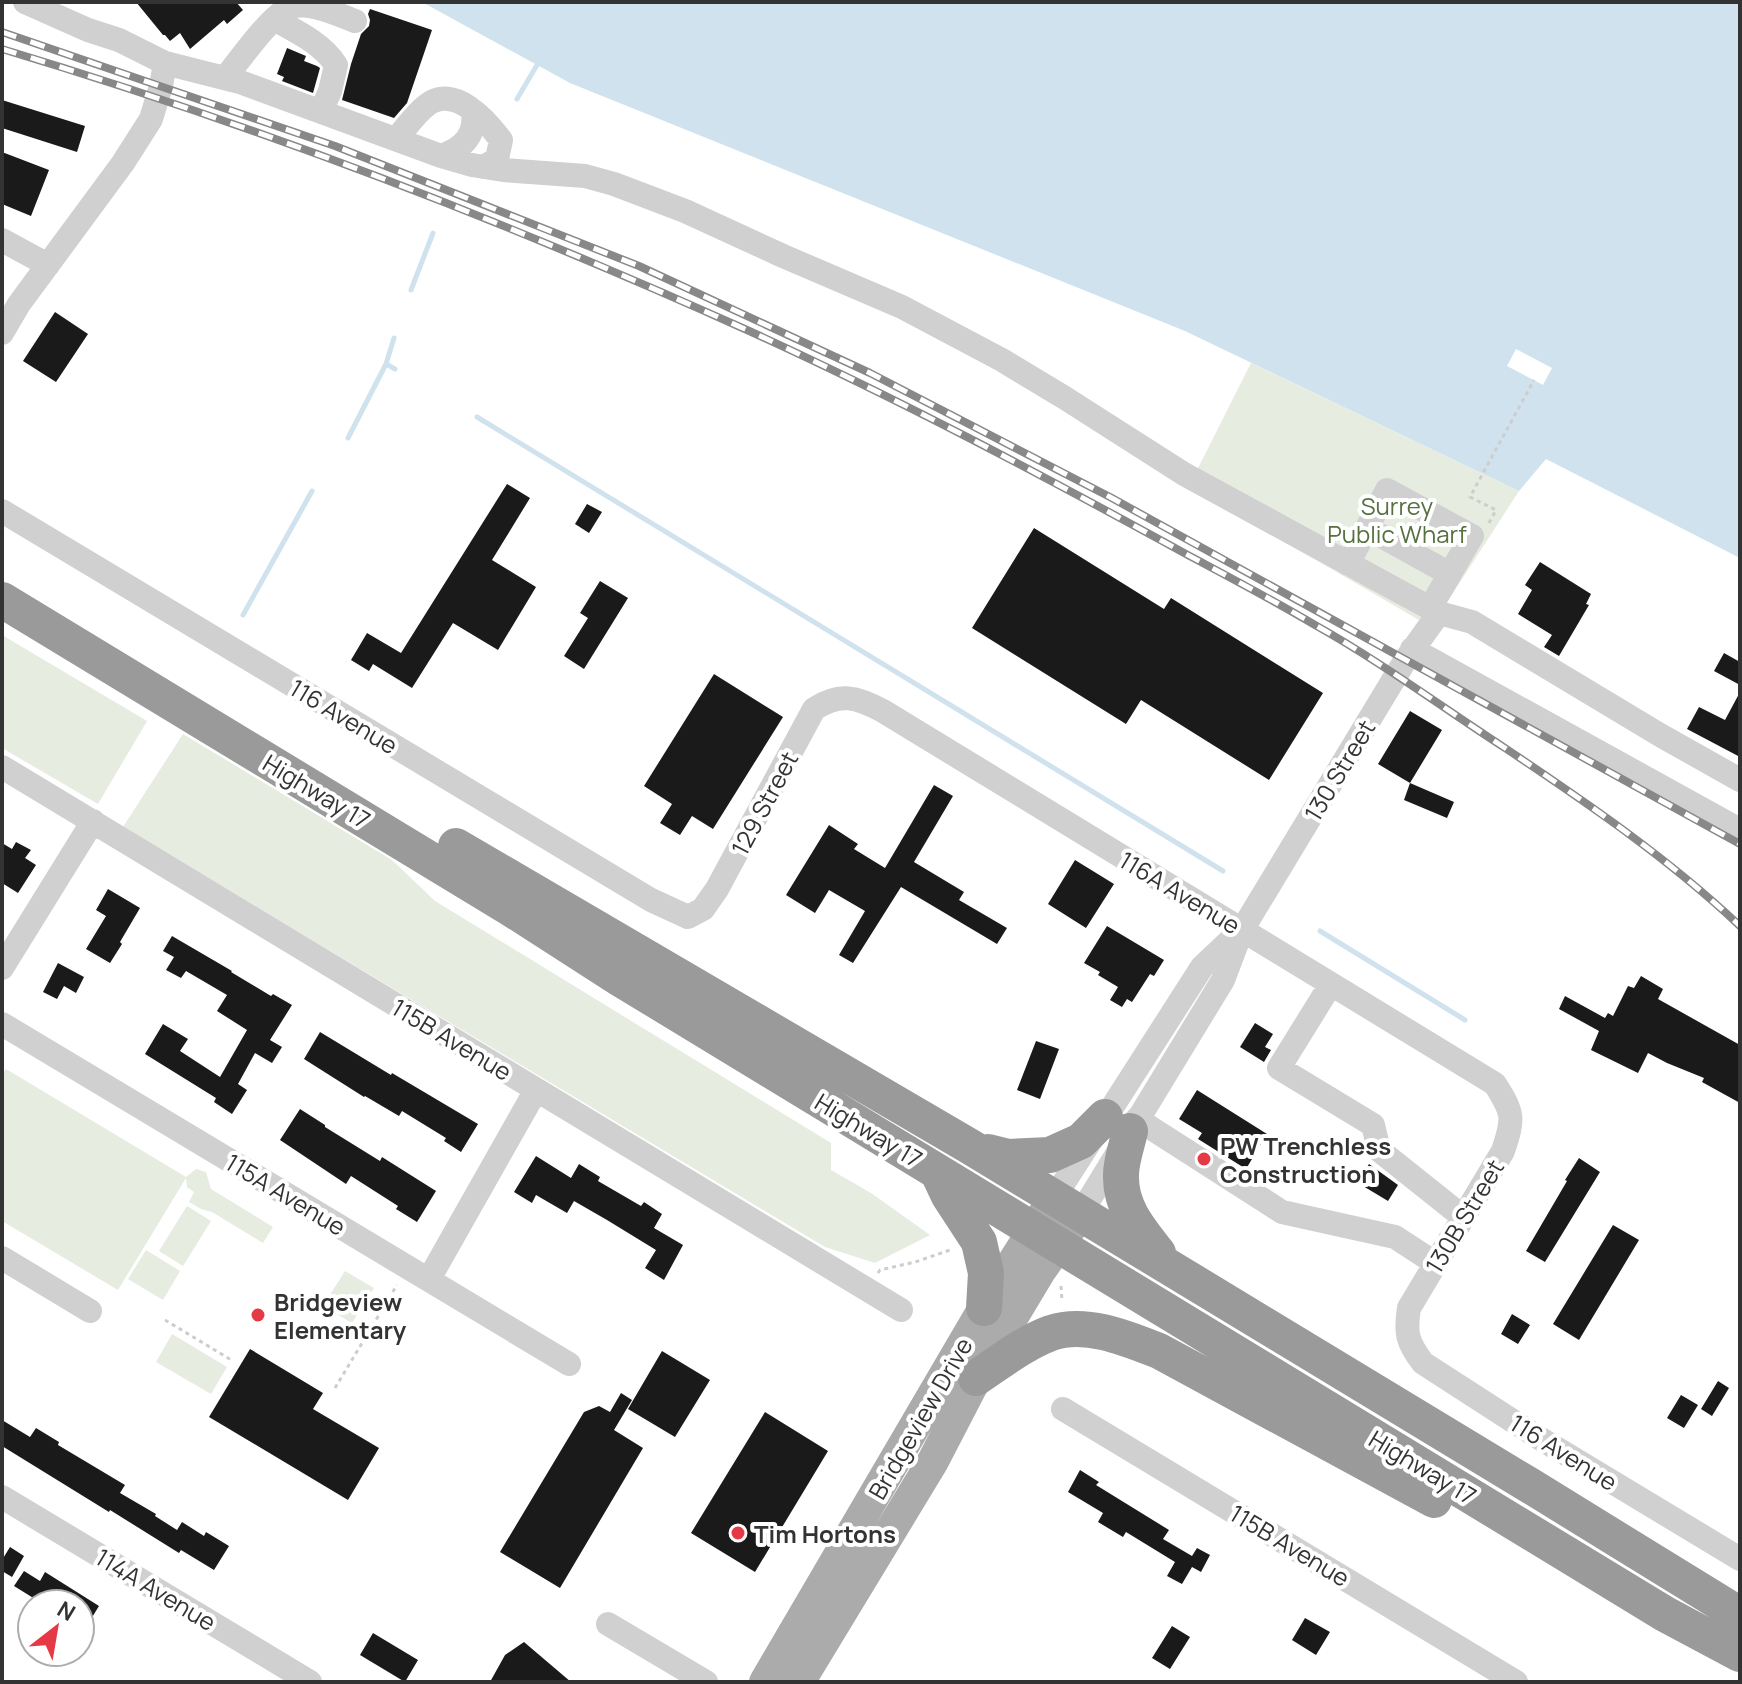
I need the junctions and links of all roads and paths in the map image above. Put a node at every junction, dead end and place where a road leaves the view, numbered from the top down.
1 (25, 2) edge
2 (274, 19) junction
3 (355, 21) dead end
4 (165, 63) junction
5 (225, 78) junction
6 (473, 111) junction
7 (321, 112) junction
8 (396, 139) junction
9 (441, 156) junction
10 (484, 167) junction
11 (2, 240) edge
12 (48, 265) junction
13 (2, 333) edge
14 (1534, 380) dead end
15 (1470, 497) dead end
16 (2, 511) edge
17 (1367, 528) junction
18 (1348, 564) junction
19 (1450, 574) junction
20 (2, 575) edge
21 (2, 600) edge
22 (1435, 611) junction
23 (1412, 649) junction
24 (843, 697) joint
25 (2, 767) edge
26 (1740, 780) edge
27 (93, 821) junction
28 (1740, 830) edge
29 (688, 917) joint
30 (1242, 930) junction
31 (2, 968) edge
32 (619, 978) junction
33 (1331, 984) junction
34 (2, 1024) edge
35 (536, 1090) junction
36 (1507, 1103) joint
37 (1124, 1123) junction
38 (969, 1146) junction
39 (937, 1172) junction
40 (1463, 1217) junction
41 (1055, 1228) junction
42 (953, 1249) dead end
43 (2, 1258) edge
44 (1435, 1263) junction
45 (1169, 1267) junction
46 (402, 1276) dead end
47 (429, 1279) junction
48 (867, 1290) junction
49 (1062, 1303) dead end
50 (984, 1308) junction
51 (901, 1310) dead end
52 (90, 1311) dead end
53 (165, 1320) dead end
54 (1406, 1328) joint
55 (233, 1361) dead end
56 (569, 1364) dead end
57 (976, 1378) junction
58 (335, 1388) dead end
59 (1063, 1409) dead end
60 (2, 1497) edge
61 (1740, 1559) edge
62 (1665, 1614) junction
63 (1740, 1615) edge
64 (608, 1624) dead end
65 (1740, 1654) edge
66 (310, 1682) edge
67 (706, 1682) edge
68 (765, 1682) edge
69 (799, 1682) edge
70 (1516, 1682) edge

1 - 4 street
2 - 3 street
2 - 5 street
2 - 7 street
4 - 5 street
4 - 12 street
5 - 7 street
6 - 8 street
6 - 9 street
6 - 10 street
7 - 8 street
8 - 9 street
9 - 10 street
10 - 18 street
11 - 12 street
12 - 13 street
14 - 15 path
16 - 29 street, 116 Avenue
17 - 18 street
17 - 19 street
17 - 19 street, 130 Street
18 - 22 street
19 - 22 street, 130 Street
20 - 38 highway, Highway 17
21 - 32 highway, Highway 17
22 - 23 street, 130 Street
22 - 26 street
23 - 28 street
23 - 30 street, 130 Street
24 - 29 street, 129 Street
24 - 30 street, 116A Avenue
25 - 27 street, 115B Avenue
27 - 31 street
27 - 35 street, 115B Avenue
30 - 33 street, 116A Avenue
30 - 37 street, 130 Street
32 - 39 highway, Highway 17
32 - 41 highway
33 - 36 street, 116A Avenue
33 - 40 street
34 - 47 street, 115A Avenue
35 - 47 street
35 - 48 street, 115B Avenue
36 - 40 street, 130B Street
37 - 38 highway
37 - 41 street, 130 Street
37 - 44 street
37 - 45 highway
38 - 41 highway, Highway 17
39 - 41 highway, Highway 17
39 - 50 highway
40 - 44 street, 130B Street
41 - 45 highway, Highway 17
41 - 49 path
41 - 50 main road, Bridgeview Drive
41 - 57 main road, Bridgeview Drive
41 - 62 highway, Highway 17
42 - 48 path
43 - 52 street
44 - 54 street, 130B Street
45 - 63 highway, Highway 17
46 - 58 path
47 - 56 street, 115A Avenue
48 - 51 street, 115B Avenue
50 - 68 main road, Bridgeview Drive
53 - 55 path
54 - 61 street, 116 Avenue
57 - 62 highway
57 - 69 main road, Bridgeview Drive
59 - 70 street, 115B Avenue
60 - 66 street, 114A Avenue
62 - 65 highway, Highway 17
64 - 67 street

